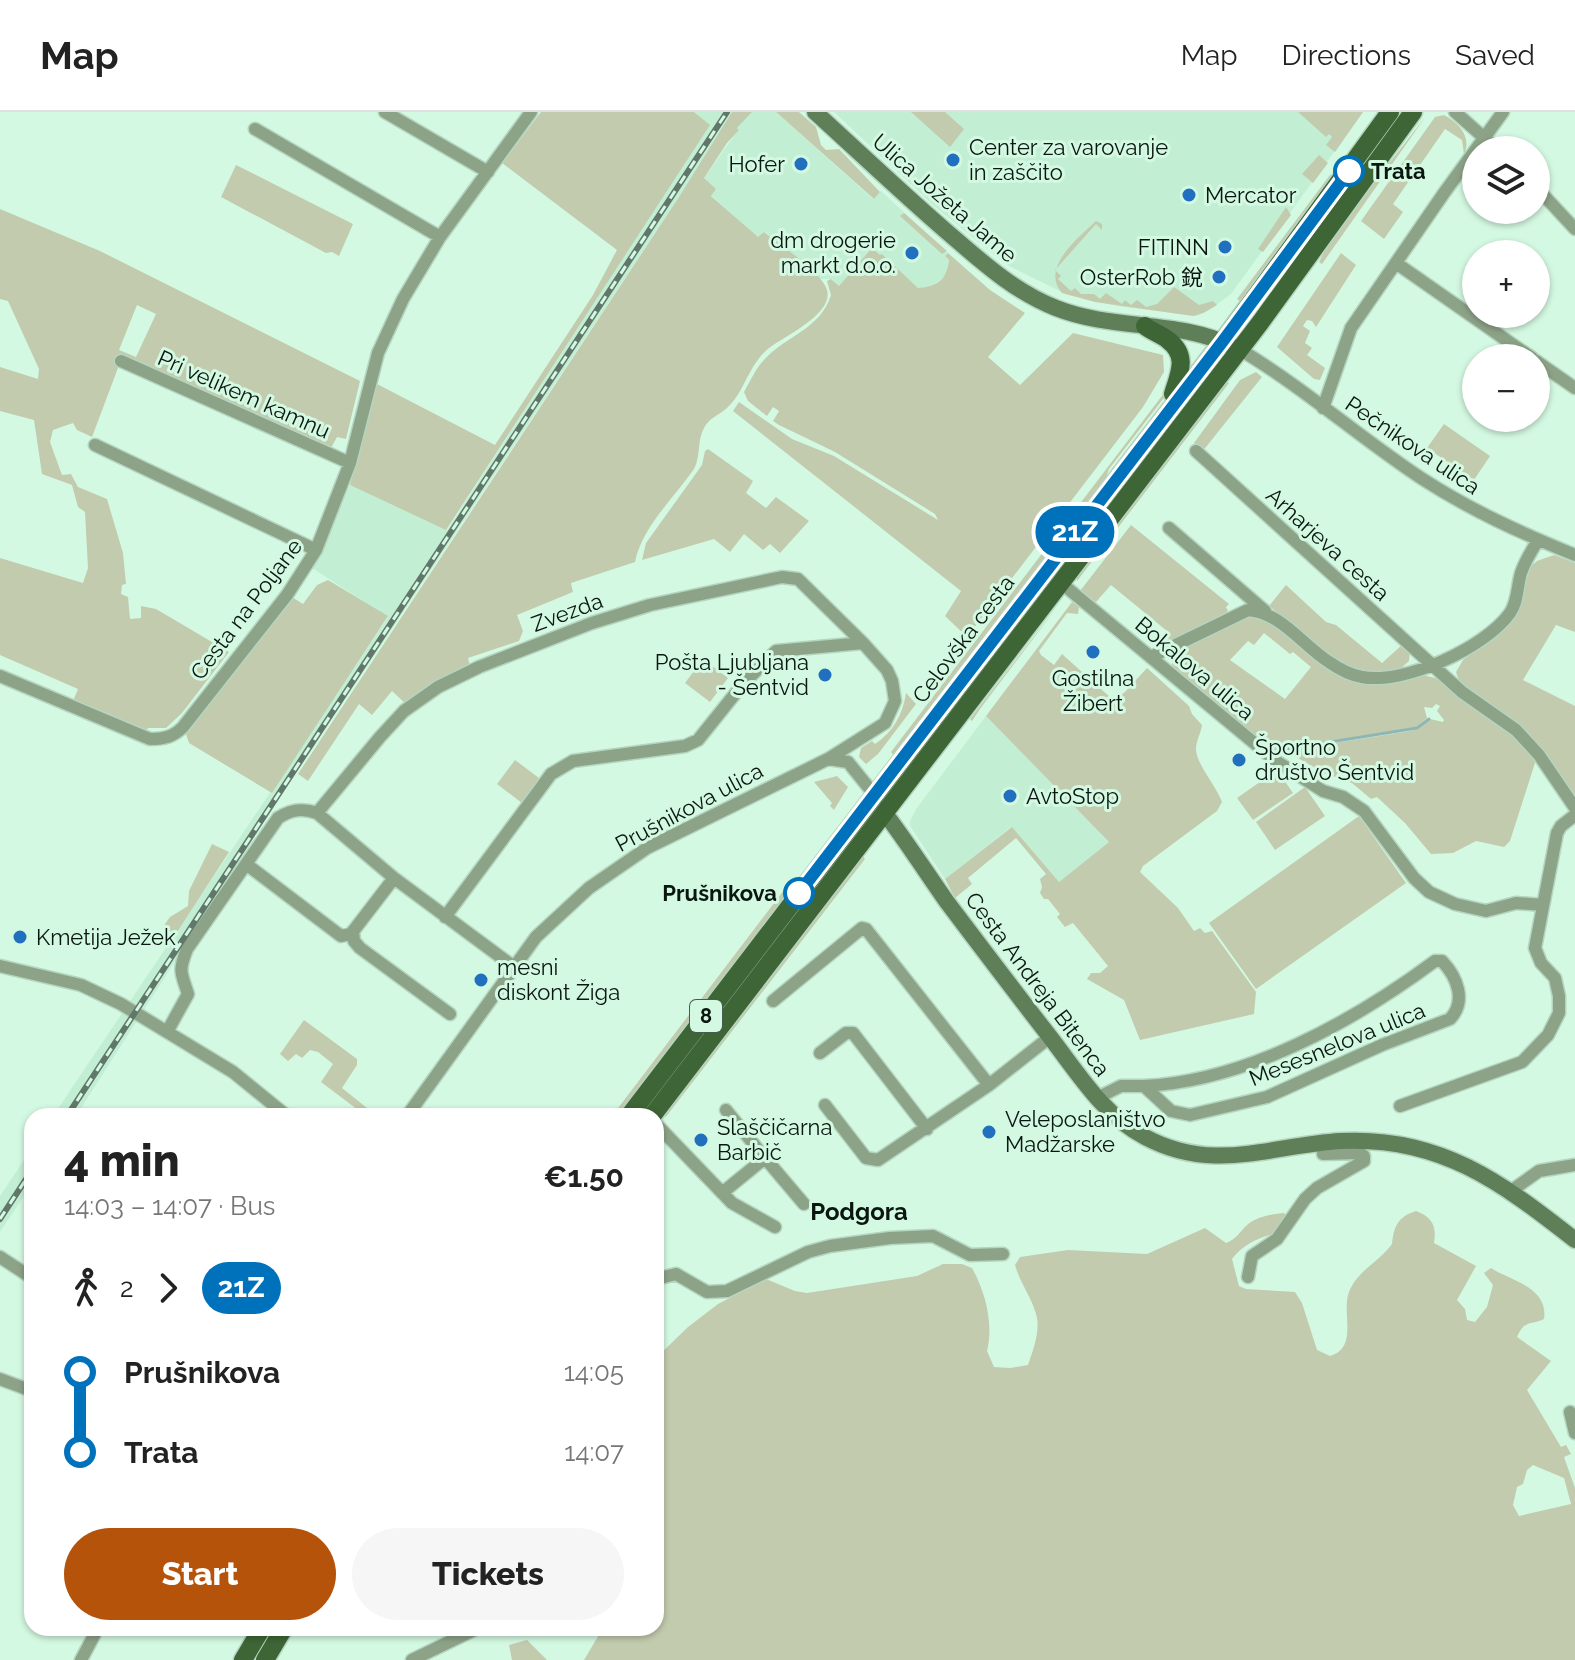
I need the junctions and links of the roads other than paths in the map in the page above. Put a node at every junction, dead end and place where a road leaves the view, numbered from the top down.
1 (385, 112) edge
2 (531, 112) edge
3 (815, 112) edge
4 (1390, 112) edge
5 (1413, 112) edge
6 (1455, 112) edge
7 (1503, 112) edge
8 (255, 129) dead end
9 (1482, 136) edge
10 (1485, 136) edge
11 (1462, 169) edge
12 (488, 172) junction
13 (1550, 202) edge
14 (1575, 229) edge
15 (440, 237) junction
16 (1396, 263) junction
17 (1145, 326) junction
18 (1512, 344) edge
19 (1231, 345) junction
20 (121, 361) dead end
21 (1550, 370) edge
22 (1575, 388) edge
23 (1323, 408) junction
24 (1167, 412) junction
25 (95, 445) dead end
26 (1196, 451) dead end
27 (350, 463) junction
28 (1169, 528) dead end
29 (1538, 540) junction
30 (316, 550) junction
31 (1575, 555) edge
32 (1060, 582) junction
33 (1265, 611) junction
34 (863, 643) junction
35 (1151, 657) junction
36 (1434, 666) junction
37 (0, 676) edge
38 (828, 759) junction
39 (875, 793) junction
40 (1575, 808) edge
41 (884, 812) junction
42 (317, 813) junction
43 (1575, 815) edge
44 (246, 864) junction
45 (394, 878) junction
46 (1543, 905) junction
47 (445, 917) junction
48 (353, 931) junction
49 (0, 966) edge
50 (514, 967) junction
51 (773, 1001) dead end
52 (450, 1014) dead end
53 (167, 1032) junction
54 (1050, 1037) junction
55 (820, 1053) dead end
56 (989, 1085) junction
57 (1144, 1086) junction
58 (1097, 1098) junction
59 (825, 1105) dead end
60 (1400, 1106) dead end
61 (277, 1108) edge
62 (413, 1108) edge
63 (635, 1108) edge
64 (658, 1108) edge
65 (726, 1110) dead end
66 (927, 1129) junction
67 (664, 1132) edge
68 (1325, 1142) junction
69 (765, 1158) junction
70 (1575, 1165) edge
71 (1511, 1191) junction
72 (722, 1193) junction
73 (804, 1204) dead end
74 (775, 1227) dead end
75 (1575, 1240) edge
76 (1003, 1254) dead end
77 (0, 1257) edge
78 (24, 1273) edge
79 (664, 1276) edge
80 (1248, 1277) dead end
81 (0, 1379) edge
82 (24, 1388) edge
83 (1570, 1412) dead end
84 (1575, 1433) edge
85 (94, 1636) edge
86 (257, 1636) edge
87 (279, 1636) edge
88 (462, 1636) edge
89 (81, 1660) edge
90 (243, 1660) edge
91 (265, 1660) edge
92 (412, 1660) edge

1 - 12 street
2 - 12 street, Cesta na Poljane
3 - 17 street, Ulica Jožeta Jame
4 - 19 main road, Celovška cesta / 8
5 - 19 main road, Celovška cesta
6 - 9 street
7 - 10 street
8 - 15 street
11 - 16 street
12 - 15 street, Cesta na Poljane
13 - 14 street
15 - 27 street, Cesta na Poljane
16 - 18 street
16 - 23 street
17 - 19 street, Ulica Jožeta Jame
17 - 24 main road
19 - 23 street, Pečnikova ulica
19 - 24 main road, Celovška cesta / 8
19 - 32 main road, Celovška cesta / 8
20 - 27 street, Pri velikem kamnu
21 - 22 street
23 - 29 street, Pečnikova ulica
24 - 39 main road, Celovška cesta / 8
25 - 30 street
26 - 36 street, Arharjeva cesta
27 - 30 street, Cesta na Poljane
28 - 33 street
29 - 31 street, Pečnikova ulica
29 - 36 street
30 - 37 street, Cesta na Poljane
32 - 35 street, Bokalova ulica
32 - 41 main road, Celovška cesta / 8
33 - 35 street
33 - 36 street
34 - 38 street, Zvezda
34 - 42 street, Zvezda
34 - 47 street
35 - 46 street, Bokalova ulica
36 - 40 street, Arharjeva cesta
38 - 39 street
38 - 50 street, Prušnikova ulica
39 - 41 street
39 - 63 main road, Celovška cesta / 8
41 - 54 street, Cesta Andreja Bitenca
41 - 64 main road, Celovška cesta / 8
42 - 44 street
42 - 45 street
43 - 46 street
44 - 48 street
44 - 53 street
45 - 47 street
45 - 48 street
46 - 60 street
47 - 50 street
48 - 52 street
49 - 53 street
50 - 62 street, Prušnikova ulica
51 - 56 street
53 - 61 street
54 - 56 street
54 - 58 street, Cesta Andreja Bitenca
55 - 66 street
56 - 66 street
57 - 57 street, Mesesnelova ulica
57 - 58 street, Mesesnelova ulica
58 - 68 street, Cesta Andreja Bitenca
59 - 66 street
65 - 69 street
67 - 72 street
68 - 71 street, Cesta Andreja Bitenca
68 - 80 street
69 - 72 street
69 - 73 street
70 - 71 street
71 - 75 street, Cesta Andreja Bitenca
72 - 74 street
76 - 79 street
77 - 78 street
81 - 82 street
83 - 84 street
85 - 89 street
86 - 90 main road
87 - 91 main road
88 - 92 street

